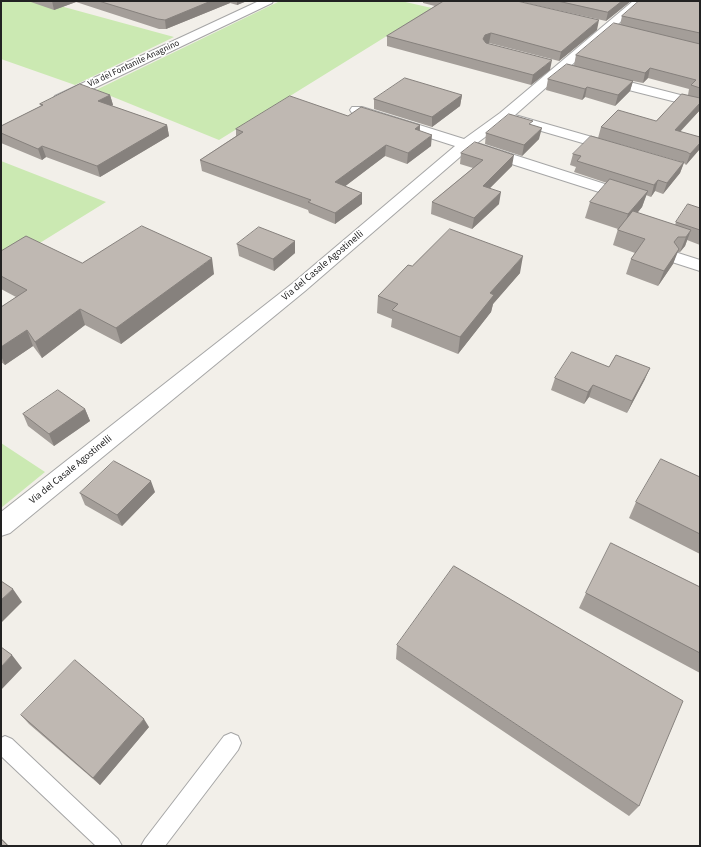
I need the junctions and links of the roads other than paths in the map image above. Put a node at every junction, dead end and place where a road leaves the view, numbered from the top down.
1 (268, 1) edge
2 (639, 1) edge
3 (592, 76) edge
4 (52, 103) edge
5 (700, 104) edge
6 (357, 110) edge
7 (505, 116) junction
8 (465, 145) junction
9 (625, 151) edge
10 (644, 201) edge
11 (678, 258) edge
12 (700, 266) edge
13 (1, 526) edge
14 (231, 743) dead end
15 (5, 746) dead end
16 (111, 846) edge
17 (152, 846) edge

1 - 4 street, Via del Fontanile Anagnino
2 - 7 street, Via del Casale Agostinelli
3 - 5 street
6 - 8 street
7 - 8 street, Via del Casale Agostinelli
7 - 9 street
8 - 10 street
8 - 13 street, Via del Casale Agostinelli
11 - 12 street
14 - 17 lane
15 - 16 lane

